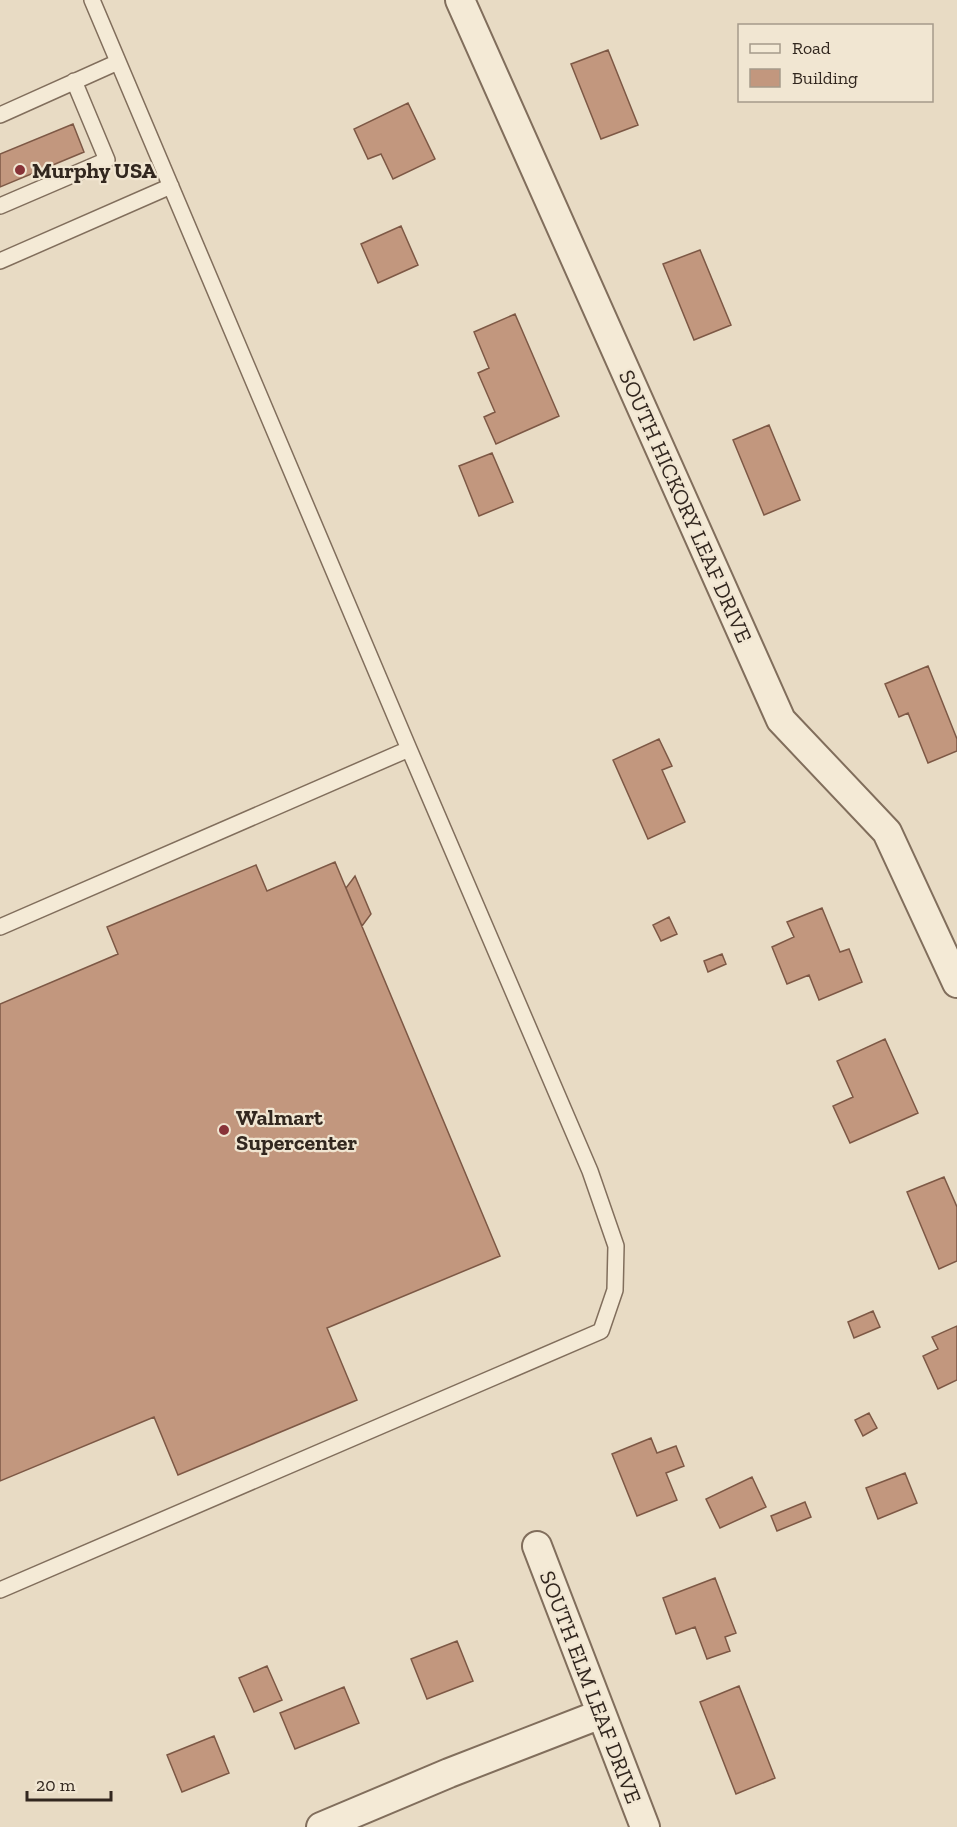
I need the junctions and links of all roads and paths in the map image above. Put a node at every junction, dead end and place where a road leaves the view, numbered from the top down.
1 (92, 0) edge
2 (460, 0) edge
3 (118, 62) junction
4 (74, 81) junction
5 (0, 114) edge
6 (171, 186) junction
7 (0, 206) edge
8 (0, 261) edge
9 (409, 749) junction
10 (0, 927) edge
11 (957, 983) edge
12 (537, 1546) dead end
13 (0, 1590) edge
14 (601, 1714) junction
15 (321, 1827) edge
16 (645, 1827) edge

1 - 3 lane
2 - 11 street, SOUTH HICKORY LEAF DRIVE
3 - 4 lane
3 - 6 lane
4 - 5 lane
4 - 7 lane
6 - 8 lane
6 - 9 lane
9 - 10 lane
9 - 13 lane
12 - 14 street, SOUTH ELM LEAF DRIVE
14 - 15 street
14 - 16 street, SOUTH ELM LEAF DRIVE

